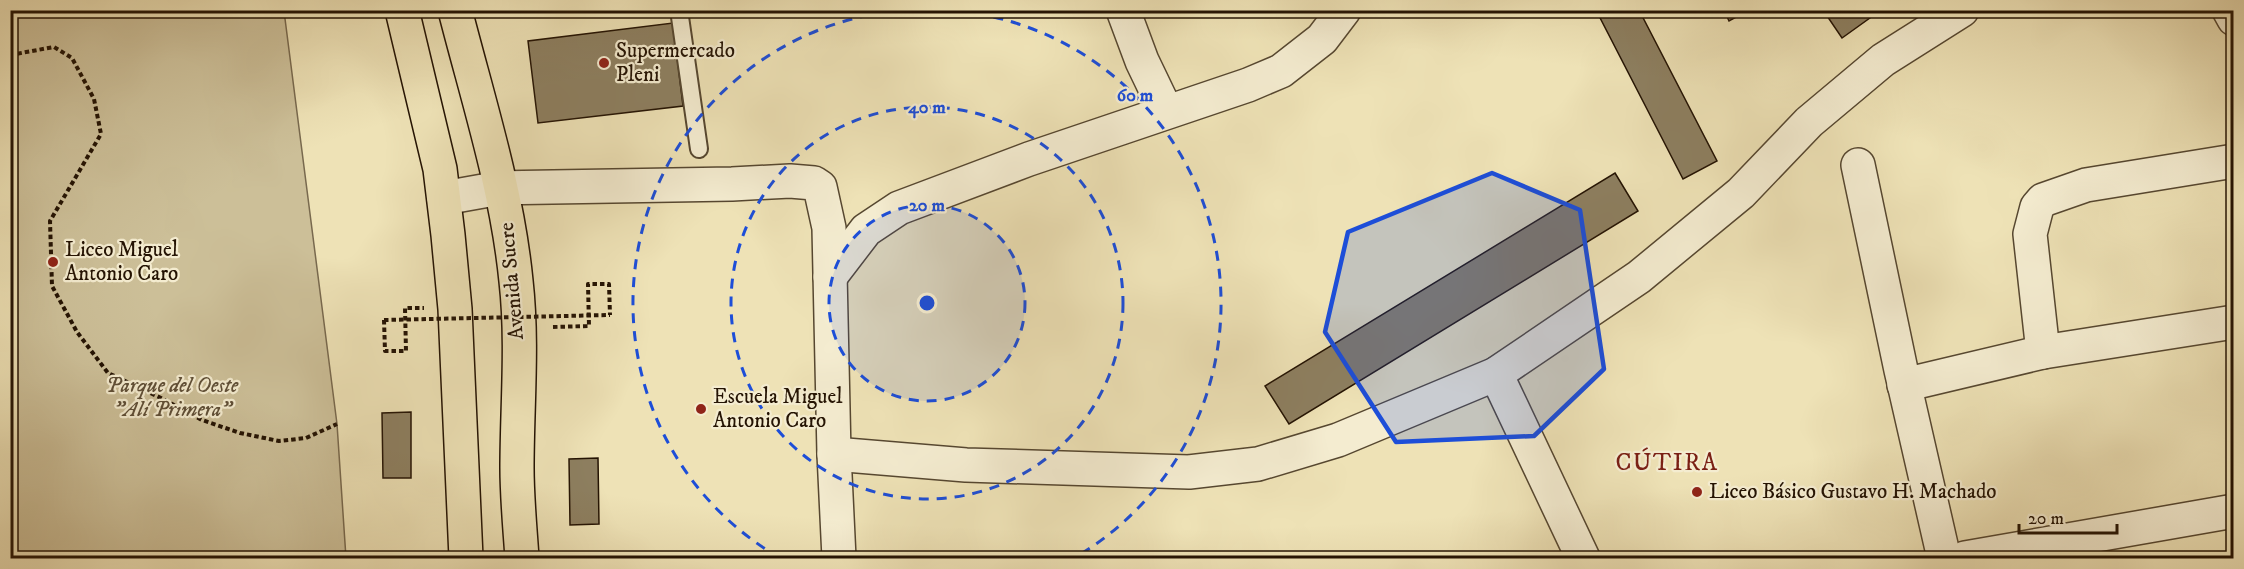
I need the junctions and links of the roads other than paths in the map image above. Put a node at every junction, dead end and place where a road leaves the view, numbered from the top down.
1 (402, 10) edge
2 (455, 10) edge
3 (679, 10) edge
4 (1123, 10) edge
5 (1344, 10) edge
6 (1962, 10) edge
7 (2229, 10) edge
8 (2234, 19) edge
9 (1166, 111) junction
10 (699, 150) dead end
11 (2234, 161) edge
12 (1858, 165) dead end
13 (500, 188) junction
14 (444, 198) junction
15 (830, 277) junction
16 (2234, 321) edge
17 (2043, 352) junction
18 (1496, 374) junction
19 (1904, 385) junction
20 (834, 454) junction
21 (2234, 510) edge
22 (466, 558) edge
23 (522, 558) edge
24 (838, 558) edge
25 (1583, 558) edge
26 (1944, 558) edge
27 (1965, 558) edge

1 - 14 main road
2 - 13 main road, Avenida Sucre
3 - 10 lane
4 - 9 street
5 - 9 street
6 - 18 street
7 - 8 street
9 - 15 street
11 - 17 street
12 - 19 street
13 - 14 street
13 - 15 street
13 - 23 main road, Avenida Sucre
14 - 22 main road
15 - 20 street
16 - 17 street
17 - 19 street
18 - 20 street
18 - 25 street
19 - 26 street
20 - 24 street
21 - 27 street

